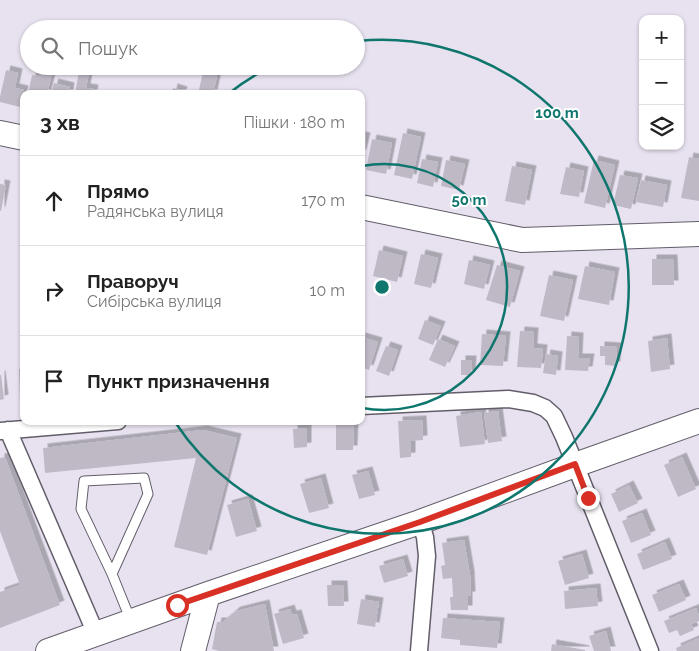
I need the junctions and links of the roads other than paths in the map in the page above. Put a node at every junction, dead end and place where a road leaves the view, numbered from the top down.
1 (0, 133) edge
2 (20, 137) edge
3 (365, 208) edge
4 (699, 234) edge
5 (365, 406) edge
6 (699, 420) edge
7 (72, 425) edge
8 (4, 431) edge
9 (575, 464) junction
10 (420, 522) junction
11 (112, 574) junction
12 (208, 594) junction
13 (131, 622) junction
14 (96, 634) junction
15 (48, 651) edge
16 (193, 651) edge
17 (418, 651) edge
18 (650, 651) edge

1 - 2 street
3 - 4 street
5 - 9 street
6 - 9 street
7 - 8 street
8 - 14 street
9 - 10 street
9 - 18 street
10 - 12 street
10 - 17 street
11 - 11 lane
11 - 13 lane
12 - 13 street
12 - 16 street
13 - 14 street
14 - 15 street

